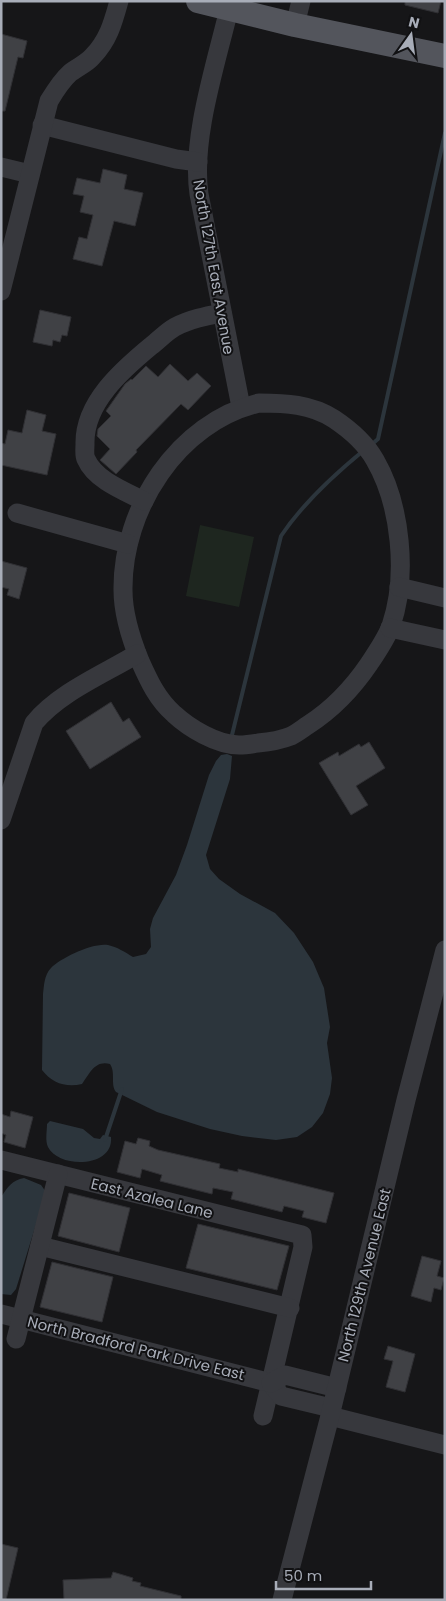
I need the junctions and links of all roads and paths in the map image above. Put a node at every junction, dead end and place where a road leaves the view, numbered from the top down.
1 (119, 1) edge
2 (198, 1) edge
3 (301, 1) edge
4 (229, 9) junction
5 (295, 25) junction
6 (445, 56) edge
7 (42, 125) junction
8 (198, 162) junction
9 (1, 167) edge
10 (30, 174) junction
11 (1, 292) edge
12 (222, 312) junction
13 (241, 407) junction
14 (144, 501) junction
15 (17, 513) dead end
16 (128, 544) junction
17 (399, 587) junction
18 (445, 598) edge
19 (390, 628) junction
20 (445, 640) edge
21 (137, 654) junction
22 (1, 820) edge
23 (445, 950) edge
24 (1, 1160) edge
25 (58, 1174) junction
26 (40, 1246) junction
27 (290, 1308) junction
28 (1, 1314) edge
29 (22, 1319) junction
30 (16, 1339) dead end
31 (271, 1383) junction
32 (337, 1388) junction
33 (330, 1412) junction
34 (263, 1416) dead end
35 (445, 1445) edge
36 (282, 1600) edge

1 - 7 street
2 - 4 main road
3 - 5 street
4 - 5 main road
4 - 8 street, North 127th East Avenue
5 - 6 main road
7 - 8 street
7 - 10 street
8 - 12 street, North 127th East Avenue
9 - 10 street
10 - 11 street
12 - 13 street, North 127th East Avenue
12 - 14 street
13 - 14 street
13 - 17 street
14 - 16 street
15 - 16 street
16 - 21 street
17 - 18 street
17 - 19 street
19 - 20 street
19 - 21 street
21 - 22 street
23 - 32 street, North 129th Avenue East
24 - 25 street, East Azalea Lane
25 - 26 street
25 - 27 street, East Azalea Lane
26 - 27 street
26 - 29 street
27 - 31 street
28 - 29 street, North Bradford Park Drive East
29 - 30 street
29 - 31 street, North Bradford Park Drive East
31 - 32 street, North Bradford Park Drive East
31 - 33 street, North Bradford Park Drive East
31 - 34 street
32 - 33 street, North 129th Avenue East
33 - 35 street, North Bradford Park Drive East
33 - 36 street, North 129th Avenue East

